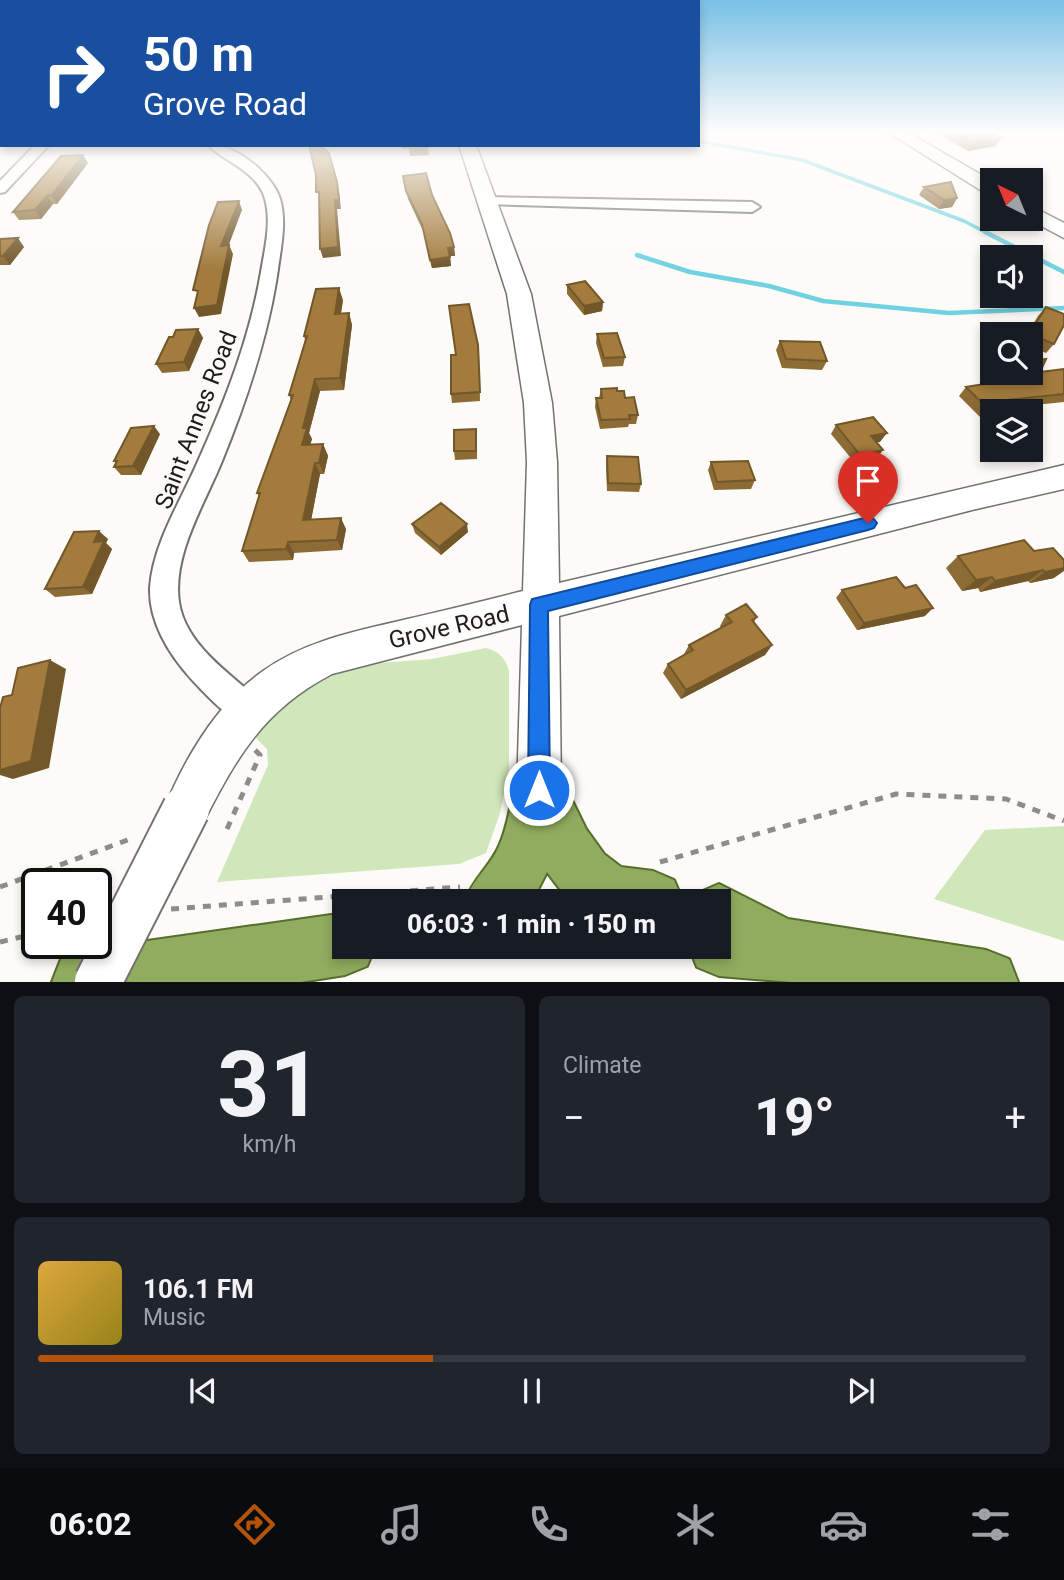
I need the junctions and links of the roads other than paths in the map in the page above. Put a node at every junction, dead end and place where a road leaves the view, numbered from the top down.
1 (258, 178) edge
2 (479, 178) edge
3 (487, 201) junction
4 (752, 207) dead end
5 (1043, 219) edge
6 (1064, 232) edge
7 (1064, 477) edge
8 (539, 605) junction
9 (247, 710) junction
10 (539, 790) junction
11 (655, 882) edge
12 (490, 889) edge
13 (731, 921) edge
14 (332, 946) edge
15 (731, 946) edge
16 (782, 949) junction
17 (83, 982) edge
18 (98, 982) edge
19 (986, 982) edge

1 - 9 street, Saint Annes Road
2 - 3 street
3 - 4 street
3 - 8 street
5 - 6 street
7 - 8 street, Grove Road
8 - 9 street, Grove Road
8 - 10 street
9 - 18 street, Grove Road, bridge
10 - 11 highway
10 - 12 highway
13 - 16 highway
14 - 17 highway
15 - 16 highway
16 - 19 highway

